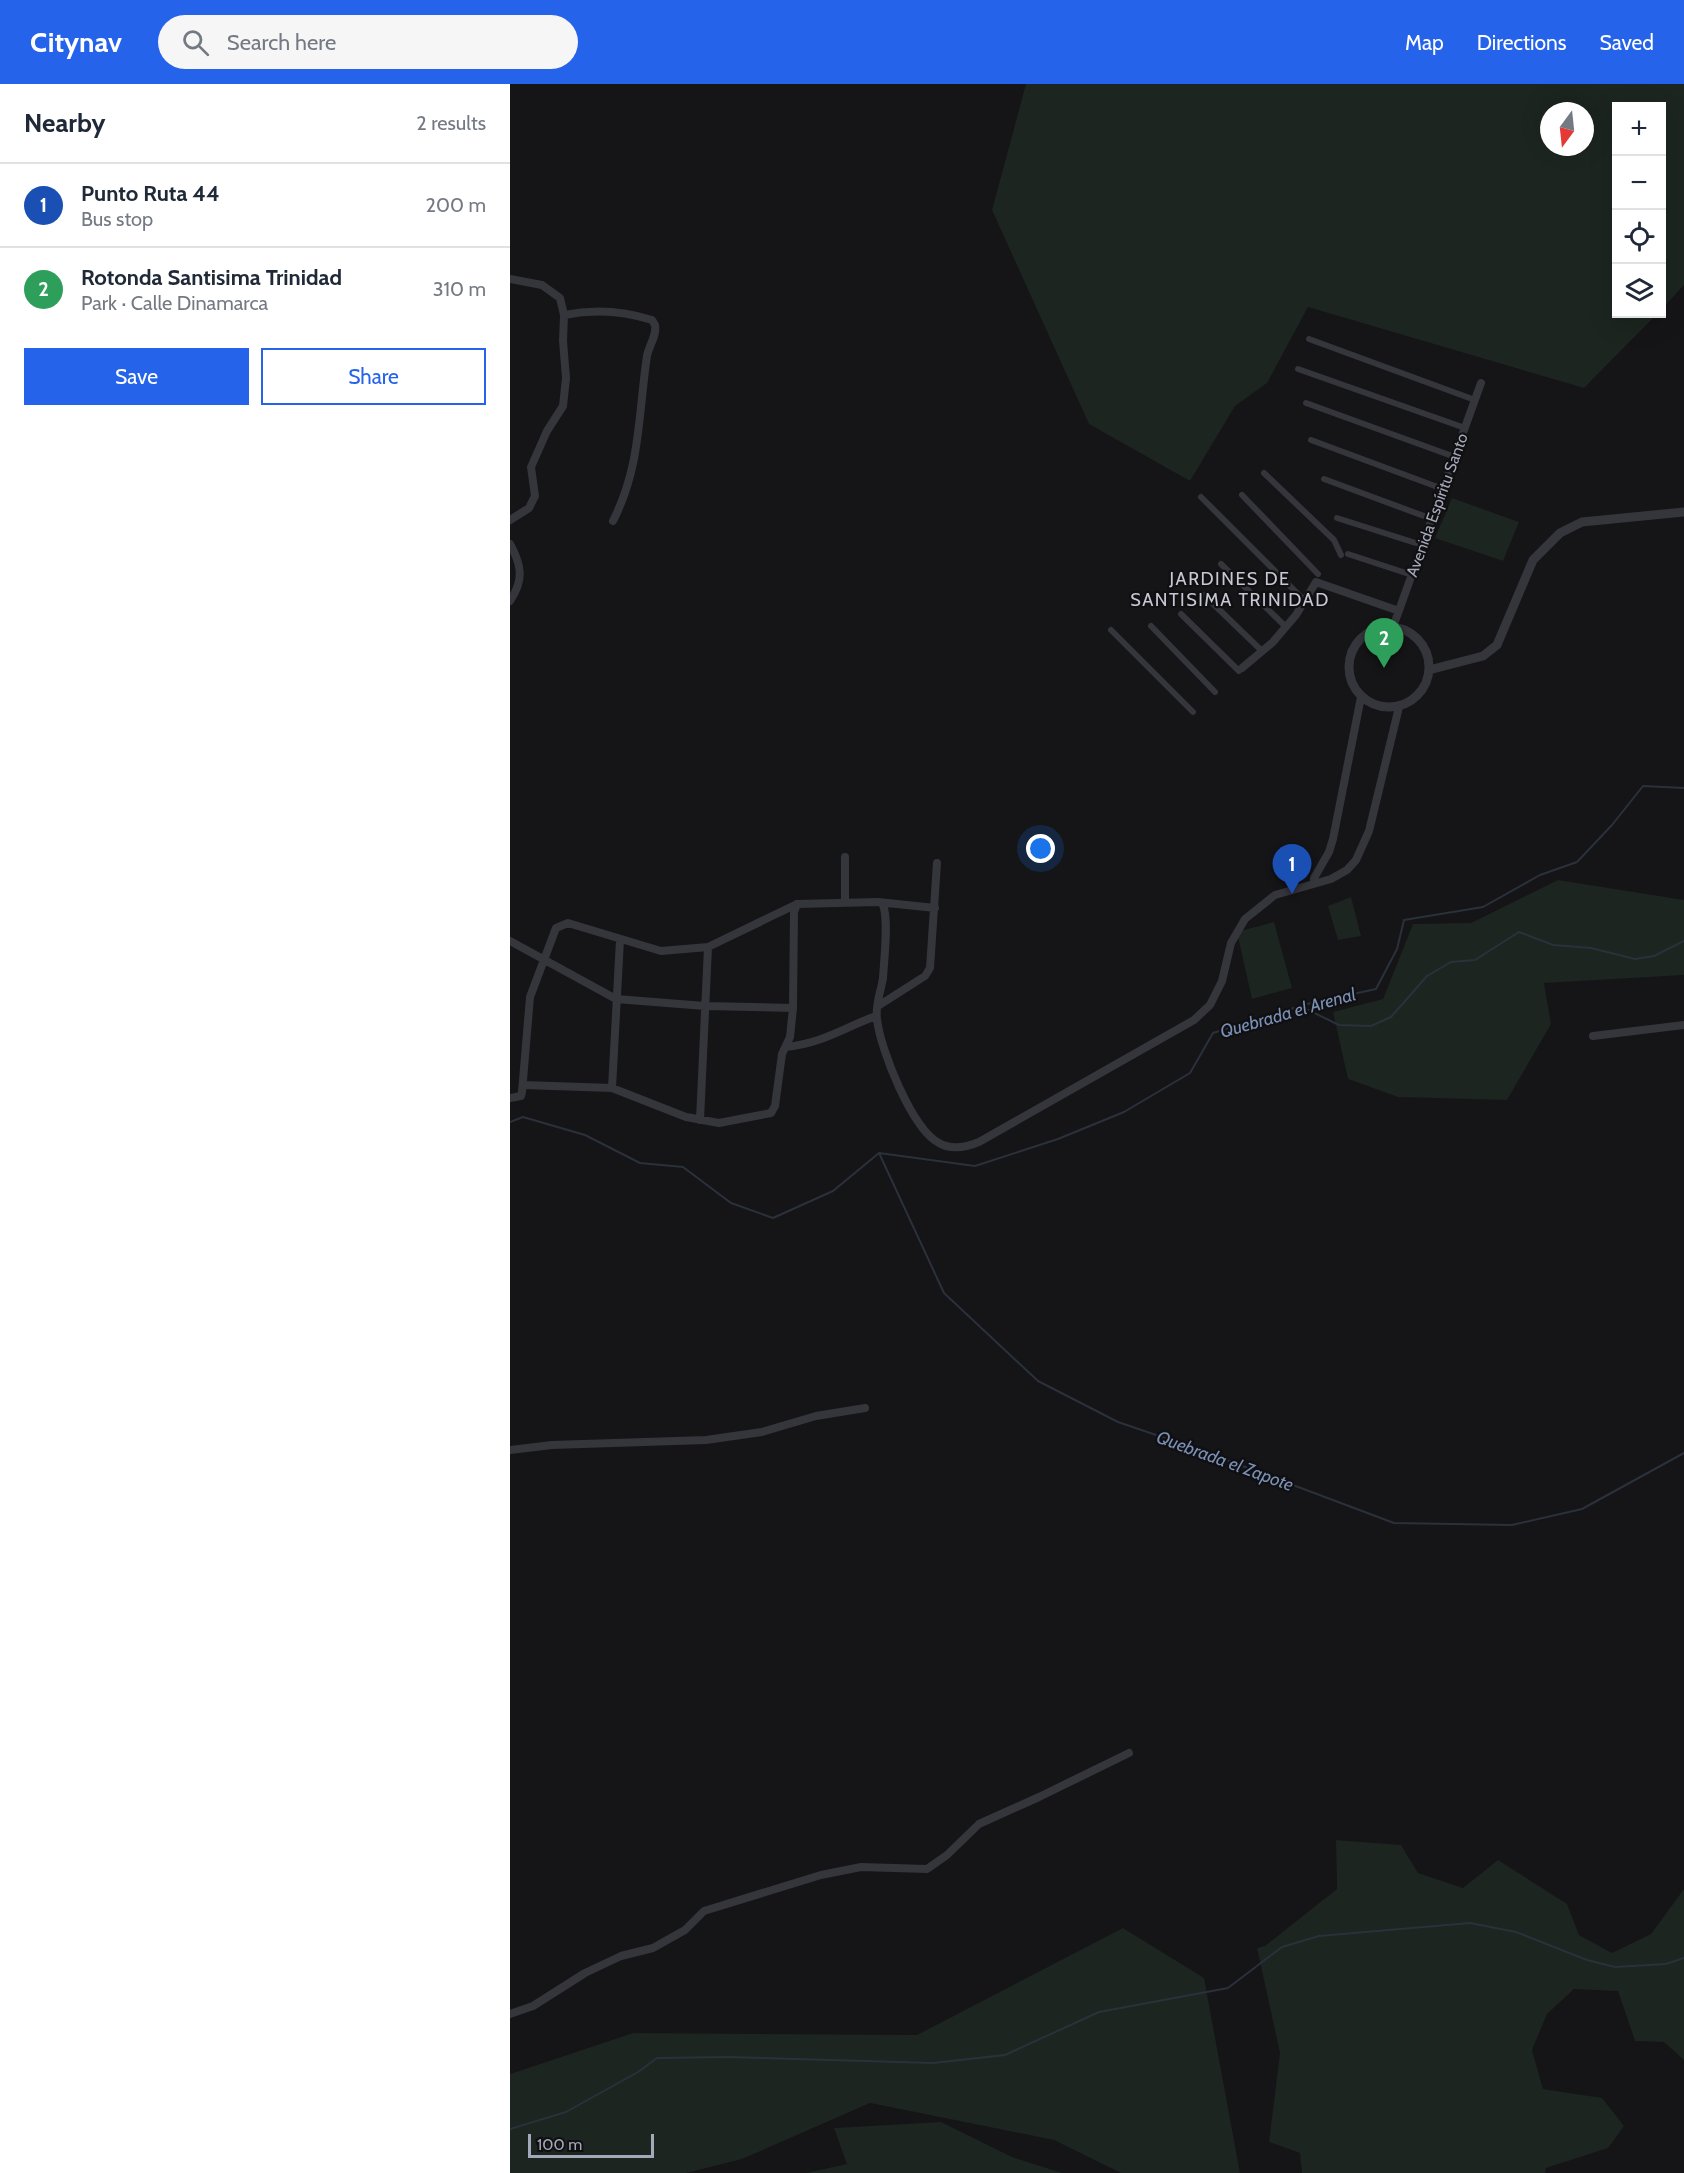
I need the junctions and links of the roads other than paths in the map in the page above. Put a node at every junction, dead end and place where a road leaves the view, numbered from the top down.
1 (510, 279) edge
2 (564, 315) junction
3 (1309, 339) dead end
4 (1298, 369) dead end
5 (1481, 383) dead end
6 (1475, 400) junction
7 (1306, 403) dead end
8 (1465, 428) junction
9 (1311, 440) dead end
10 (1455, 457) junction
11 (1264, 472) dead end
12 (1324, 479) dead end
13 (1443, 489) junction
14 (1242, 495) dead end
15 (1201, 497) dead end
16 (1684, 512) edge
17 (1337, 518) dead end
18 (1432, 519) junction
19 (510, 520) edge
20 (613, 521) dead end
21 (510, 544) edge
22 (1422, 545) junction
23 (1221, 564) dead end
24 (1318, 574) dead end
25 (1412, 575) junction
26 (1204, 595) dead end
27 (510, 601) edge
28 (1305, 601) junction
29 (1399, 611) junction
30 (1181, 615) dead end
31 (1151, 626) dead end
32 (1286, 627) junction
33 (1393, 627) junction
34 (1111, 630) dead end
35 (1262, 651) junction
36 (1241, 669) joint
37 (1430, 670) junction
38 (1215, 692) dead end
39 (1361, 697) junction
40 (1399, 707) junction
41 (1193, 712) dead end
42 (845, 856) dead end
43 (937, 863) dead end
44 (1314, 882) junction
45 (845, 903) junction
46 (883, 905) junction
47 (793, 908) junction
48 (935, 908) junction
49 (620, 940) junction
50 (510, 941) edge
51 (708, 946) junction
52 (545, 962) junction
53 (616, 999) junction
54 (705, 1006) junction
55 (878, 1006) junction
56 (777, 1007) junction
57 (793, 1008) junction
58 (876, 1017) junction
59 (792, 1022) junction
60 (1684, 1025) edge
61 (1593, 1036) dead end
62 (786, 1047) junction
63 (523, 1085) junction
64 (612, 1088) junction
65 (510, 1098) edge
66 (700, 1120) junction
67 (865, 1408) dead end
68 (510, 1450) edge
69 (1129, 1753) dead end
70 (510, 2014) edge

1 - 2 street
2 - 19 street
2 - 20 street
3 - 6 street
4 - 8 street
5 - 6 street, Avenida Espíritu Santo
6 - 8 street, Avenida Espíritu Santo
7 - 10 street
8 - 10 street, Avenida Espíritu Santo
9 - 13 street
10 - 13 street, Avenida Espíritu Santo
11 - 25 street
12 - 18 street
13 - 18 street, Avenida Espíritu Santo
14 - 24 street
15 - 28 street
16 - 37 street
17 - 22 street
18 - 22 street, Avenida Espíritu Santo
21 - 27 street
22 - 25 street, Avenida Espíritu Santo
23 - 32 street
25 - 29 street, Avenida Espíritu Santo
26 - 35 street
28 - 29 street
28 - 32 street
29 - 33 street, Avenida Espíritu Santo
30 - 36 street
31 - 38 street
32 - 35 street
33 - 37 street
33 - 39 street
34 - 41 street
35 - 36 street
37 - 40 street
39 - 40 street
39 - 44 street
40 - 44 street
42 - 45 street
43 - 48 street
44 - 58 street
45 - 46 street
45 - 47 street
46 - 48 street
46 - 55 street
47 - 51 street
47 - 57 street
48 - 55 street
49 - 51 street
49 - 52 street
49 - 53 street
50 - 52 street
51 - 54 street
52 - 53 street
52 - 63 street
53 - 54 street
53 - 64 street
54 - 56 street
54 - 66 street
55 - 58 street
56 - 57 street
56 - 59 street
57 - 59 street
58 - 62 street
59 - 62 street
60 - 61 street
62 - 66 street
63 - 64 street
63 - 65 street
64 - 66 street
67 - 68 street
69 - 70 street

